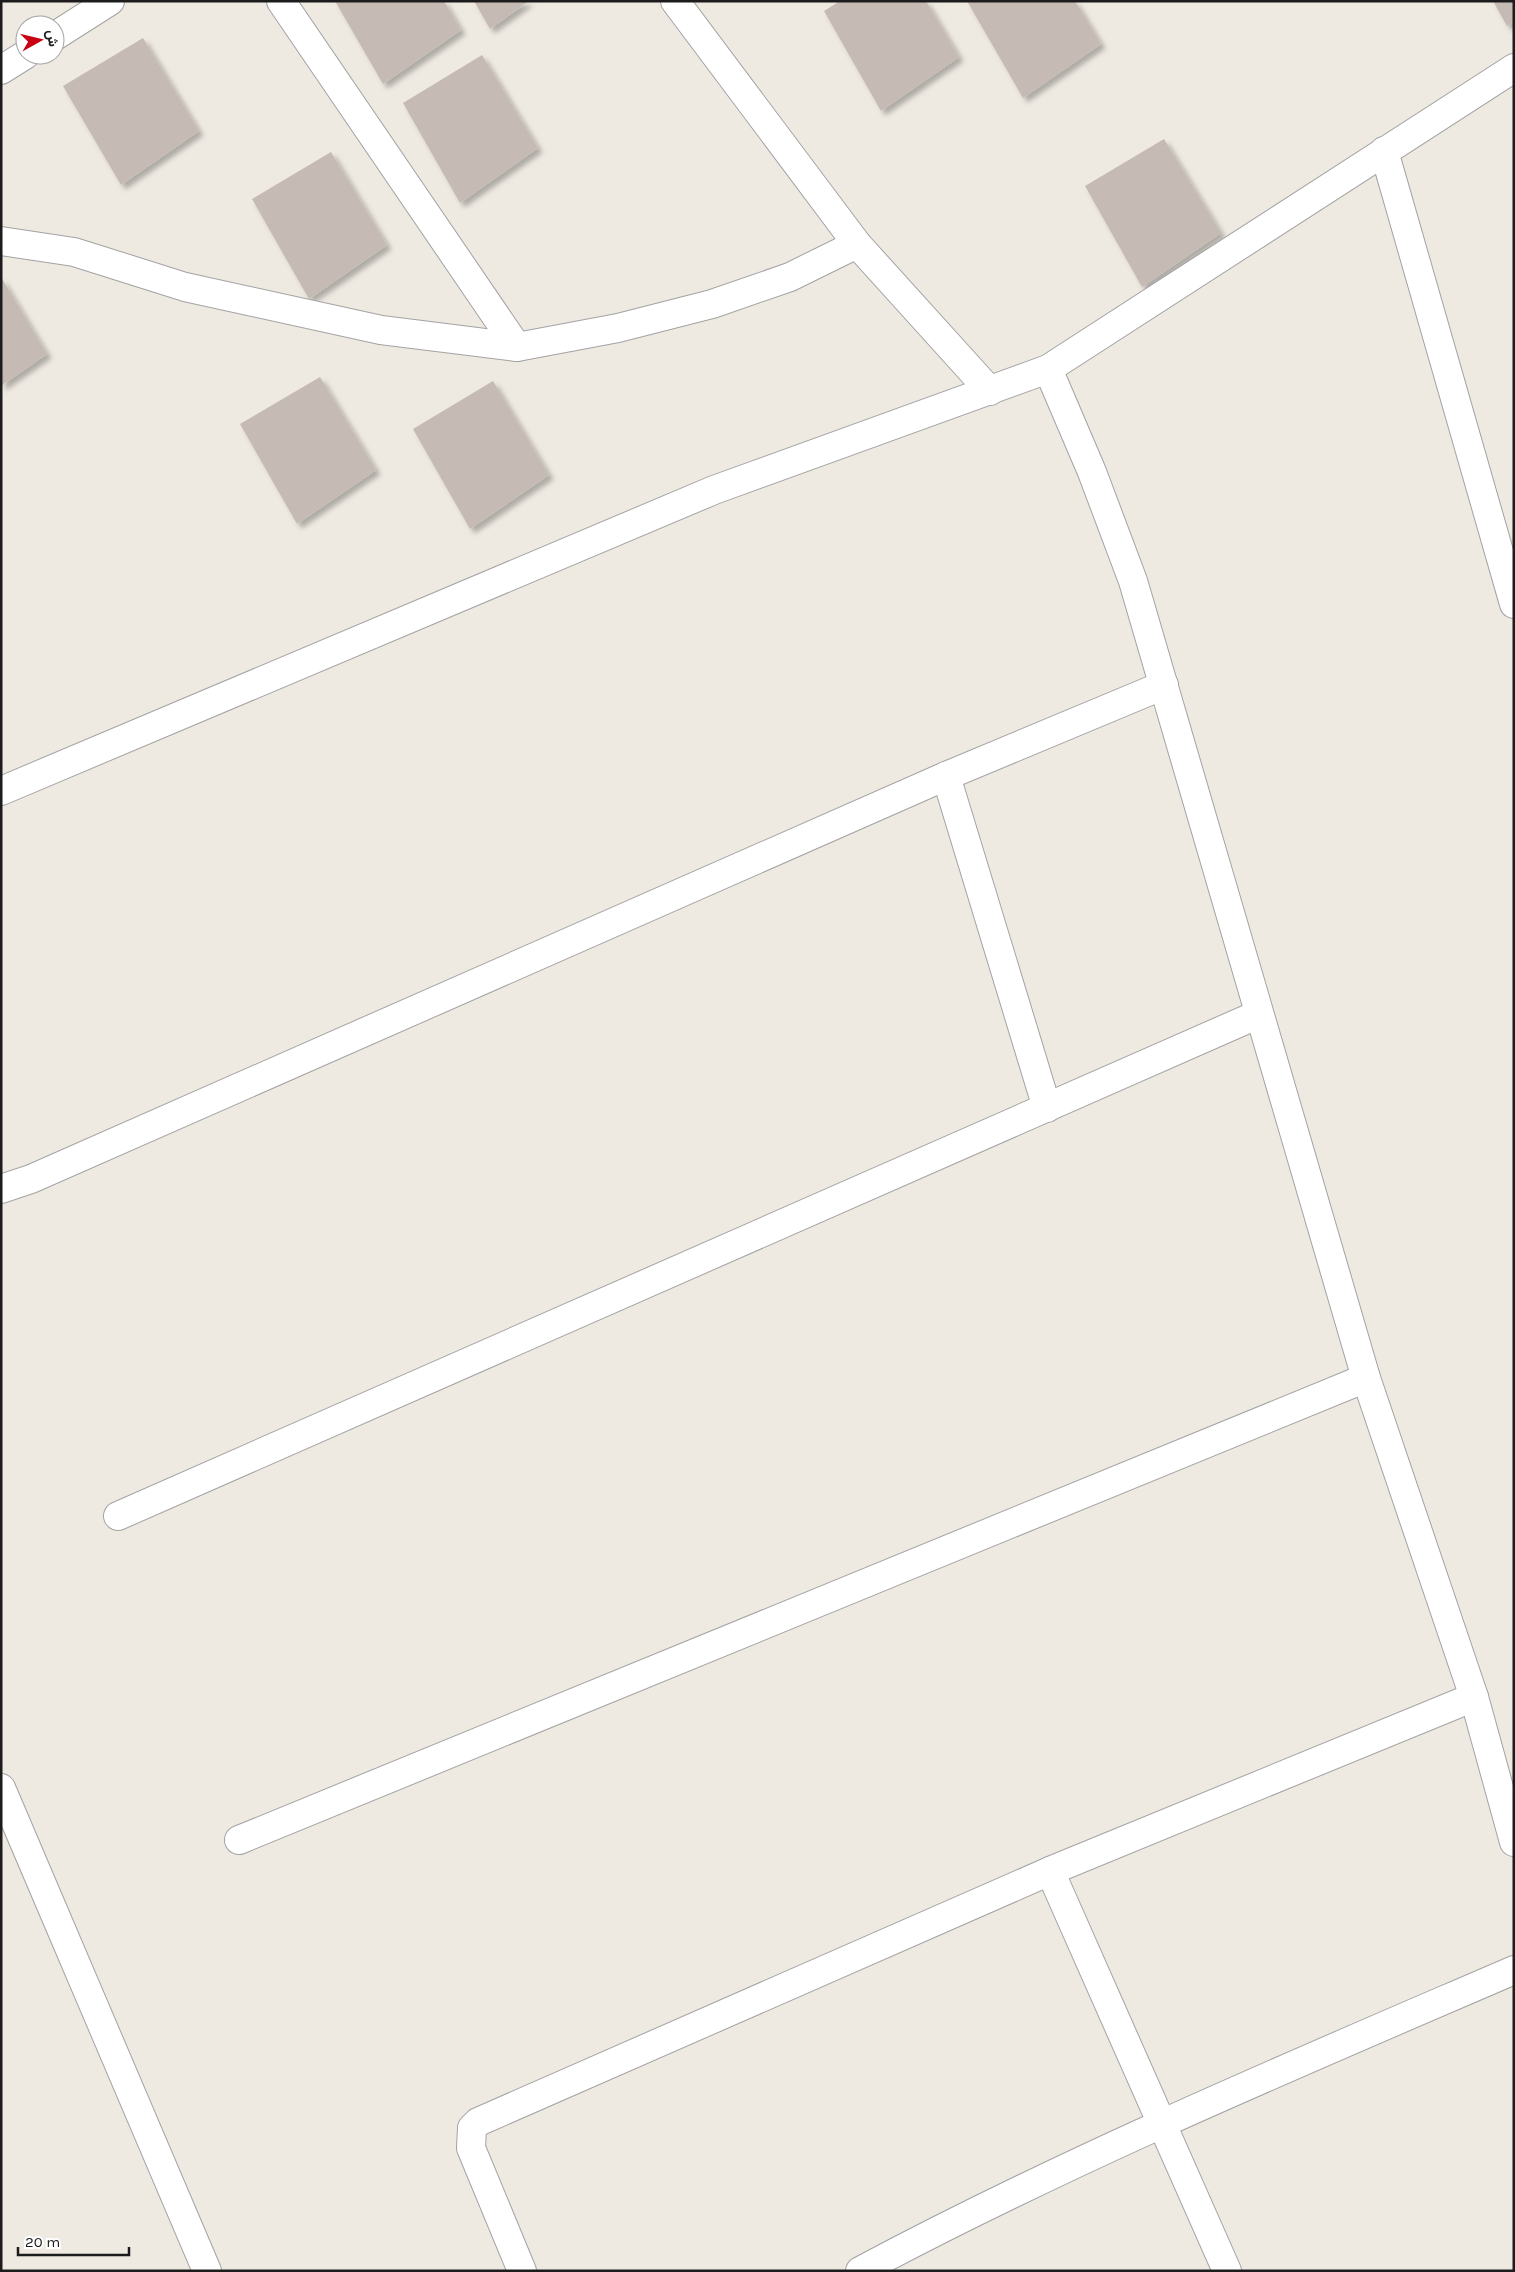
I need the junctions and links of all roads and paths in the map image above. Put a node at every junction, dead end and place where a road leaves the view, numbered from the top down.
1 (110, 1) edge
2 (281, 1) edge
3 (675, 1) edge
4 (65, 30) edge
5 (15, 61) edge
6 (1514, 68) edge
7 (1, 70) edge
8 (1384, 151) junction
9 (1, 241) edge
10 (857, 244) junction
11 (517, 347) junction
12 (1048, 369) junction
13 (990, 391) junction
14 (1514, 604) edge
15 (1164, 686) junction
16 (946, 776) junction
17 (1, 791) edge
18 (1259, 1014) junction
19 (1047, 1108) junction
20 (1, 1189) edge
21 (1366, 1378) junction
22 (118, 1516) dead end
23 (1474, 1697) junction
24 (1, 1788) edge
25 (239, 1840) dead end
26 (1514, 1842) edge
27 (1050, 1871) junction
28 (1514, 1970) edge
29 (1162, 2123) junction
30 (207, 2271) edge
31 (522, 2271) edge
32 (860, 2271) edge
33 (1227, 2271) edge

1 - 4 street
2 - 11 street
3 - 10 street
5 - 7 street
6 - 8 street
8 - 12 street
8 - 14 street
9 - 11 street
10 - 11 street
10 - 13 street
12 - 13 street
12 - 15 street
13 - 17 street
15 - 16 street
15 - 18 street
16 - 19 street
16 - 20 street
18 - 19 street
18 - 21 street
19 - 22 street
21 - 23 street
21 - 25 street
23 - 26 street
23 - 27 street
24 - 30 street
27 - 29 street
27 - 31 street
28 - 29 street
29 - 32 street
29 - 33 street

